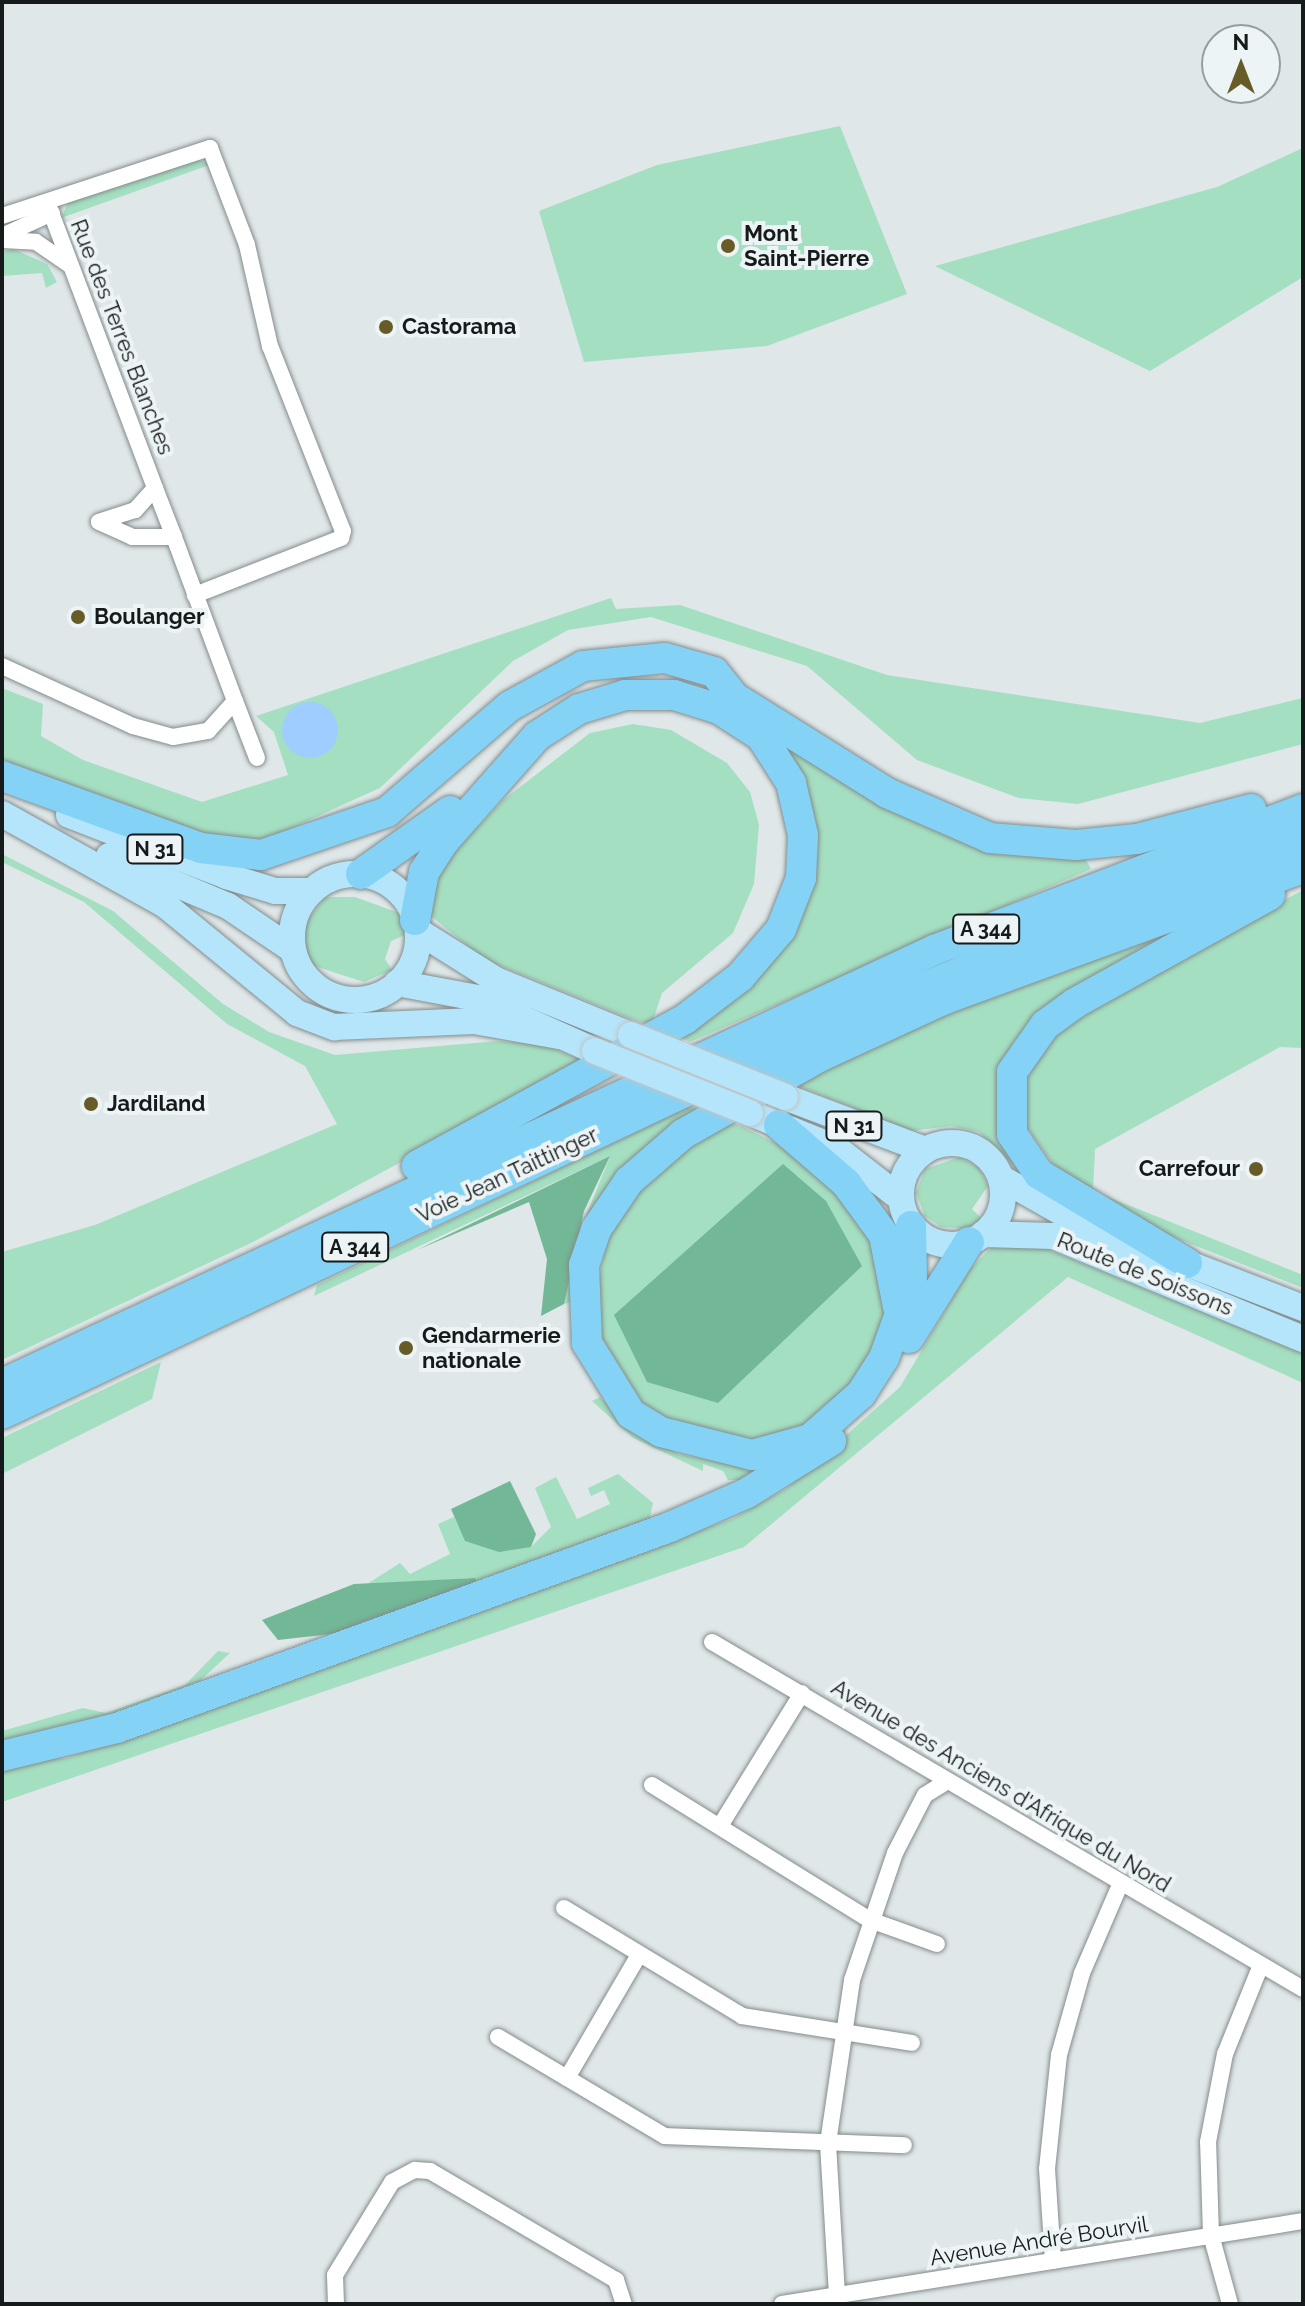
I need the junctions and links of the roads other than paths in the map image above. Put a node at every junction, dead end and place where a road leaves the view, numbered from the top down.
1 (49, 208) junction
2 (2, 216) edge
3 (2, 238) edge
4 (71, 266) junction
5 (155, 488) junction
6 (174, 537) junction
7 (195, 595) junction
8 (2, 666) edge
9 (734, 697) junction
10 (235, 701) junction
11 (257, 758) dead end
12 (2, 776) edge
13 (2, 789) edge
14 (1303, 809) edge
15 (2, 814) edge
16 (1303, 840) edge
17 (1303, 868) edge
18 (361, 874) junction
19 (1303, 881) edge
20 (311, 891) junction
21 (416, 925) junction
22 (293, 950) junction
23 (397, 983) junction
24 (559, 1036) junction
25 (782, 1111) junction
26 (925, 1150) junction
27 (1001, 1178) junction
28 (900, 1198) junction
29 (911, 1226) junction
30 (976, 1238) junction
31 (1187, 1263) junction
32 (189, 1294) junction
33 (1303, 1308) edge
34 (898, 1321) junction
35 (1301, 1339) edge
36 (2, 1384) edge
37 (2, 1414) edge
38 (712, 1642) dead end
39 (802, 1693) junction
40 (2, 1756) edge
41 (944, 1783) junction
42 (652, 1785) dead end
43 (720, 1826) junction
44 (1119, 1887) junction
45 (564, 1908) dead end
46 (870, 1920) junction
47 (937, 1944) dead end
48 (639, 1955) junction
49 (1261, 1965) junction
50 (1303, 1989) edge
51 (841, 2032) junction
52 (498, 2037) dead end
53 (912, 2043) dead end
54 (567, 2078) junction
55 (828, 2143) junction
56 (904, 2145) dead end
57 (1303, 2221) edge
58 (1211, 2235) junction
59 (1053, 2261) junction
60 (837, 2295) junction
61 (336, 2304) edge
62 (624, 2304) edge
63 (782, 2304) edge
64 (1230, 2304) edge

1 - 2 street, Rue des Terres Blanches
1 - 3 street
1 - 4 street, Rue des Terres Blanches
1 - 7 street
3 - 4 street
4 - 5 street, Rue des Terres Blanches
5 - 6 street, Rue des Terres Blanches
5 - 6 street, Rue des Terres Blanches
6 - 7 street
7 - 10 street
8 - 10 street
9 - 12 highway
9 - 14 highway
9 - 18 highway
10 - 11 street
13 - 20 main road, N 31
14 - 32 highway, Voie Jean Taittinger / A 344
15 - 22 main road, N 31
15 - 24 main road
16 - 37 highway, Voie Jean Taittinger / A 344
17 - 34 highway
18 - 20 main road
18 - 21 main road
19 - 31 highway
20 - 22 main road
21 - 23 main road
21 - 25 main road, N 31, bridge
21 - 32 highway
22 - 23 main road
23 - 24 main road, N 31
24 - 25 main road, N 31, bridge
25 - 26 main road, N 31
25 - 28 main road, N 31
25 - 34 highway
26 - 27 main road
26 - 28 main road
27 - 30 main road
27 - 31 main road, Route de Soissons
28 - 29 main road
29 - 30 main road
29 - 34 highway
30 - 35 main road, Route de Soissons
30 - 40 highway
31 - 33 main road, Route de Soissons
32 - 36 highway, Voie Jean Taittinger / A 344
38 - 39 street, Avenue des Anciens d'Afrique du Nord
39 - 41 street, Avenue des Anciens d'Afrique du Nord
39 - 43 street, Avenue des Anciens d'Afrique du Nord
41 - 44 street, Avenue des Anciens d'Afrique du Nord
41 - 46 street
42 - 43 street
43 - 46 street
44 - 49 street, Avenue des Anciens d'Afrique du Nord
44 - 59 street
45 - 48 street
46 - 47 street
46 - 51 street
48 - 51 street
48 - 54 street
49 - 50 street, Avenue des Anciens d'Afrique du Nord
49 - 58 street
51 - 53 street
51 - 55 street
52 - 54 street
54 - 55 street
55 - 56 street
55 - 60 street
57 - 58 street, Avenue André Bourvil
58 - 59 street, Avenue André Bourvil
58 - 64 street
59 - 60 street, Avenue André Bourvil
60 - 63 street, Avenue André Bourvil
61 - 62 street

